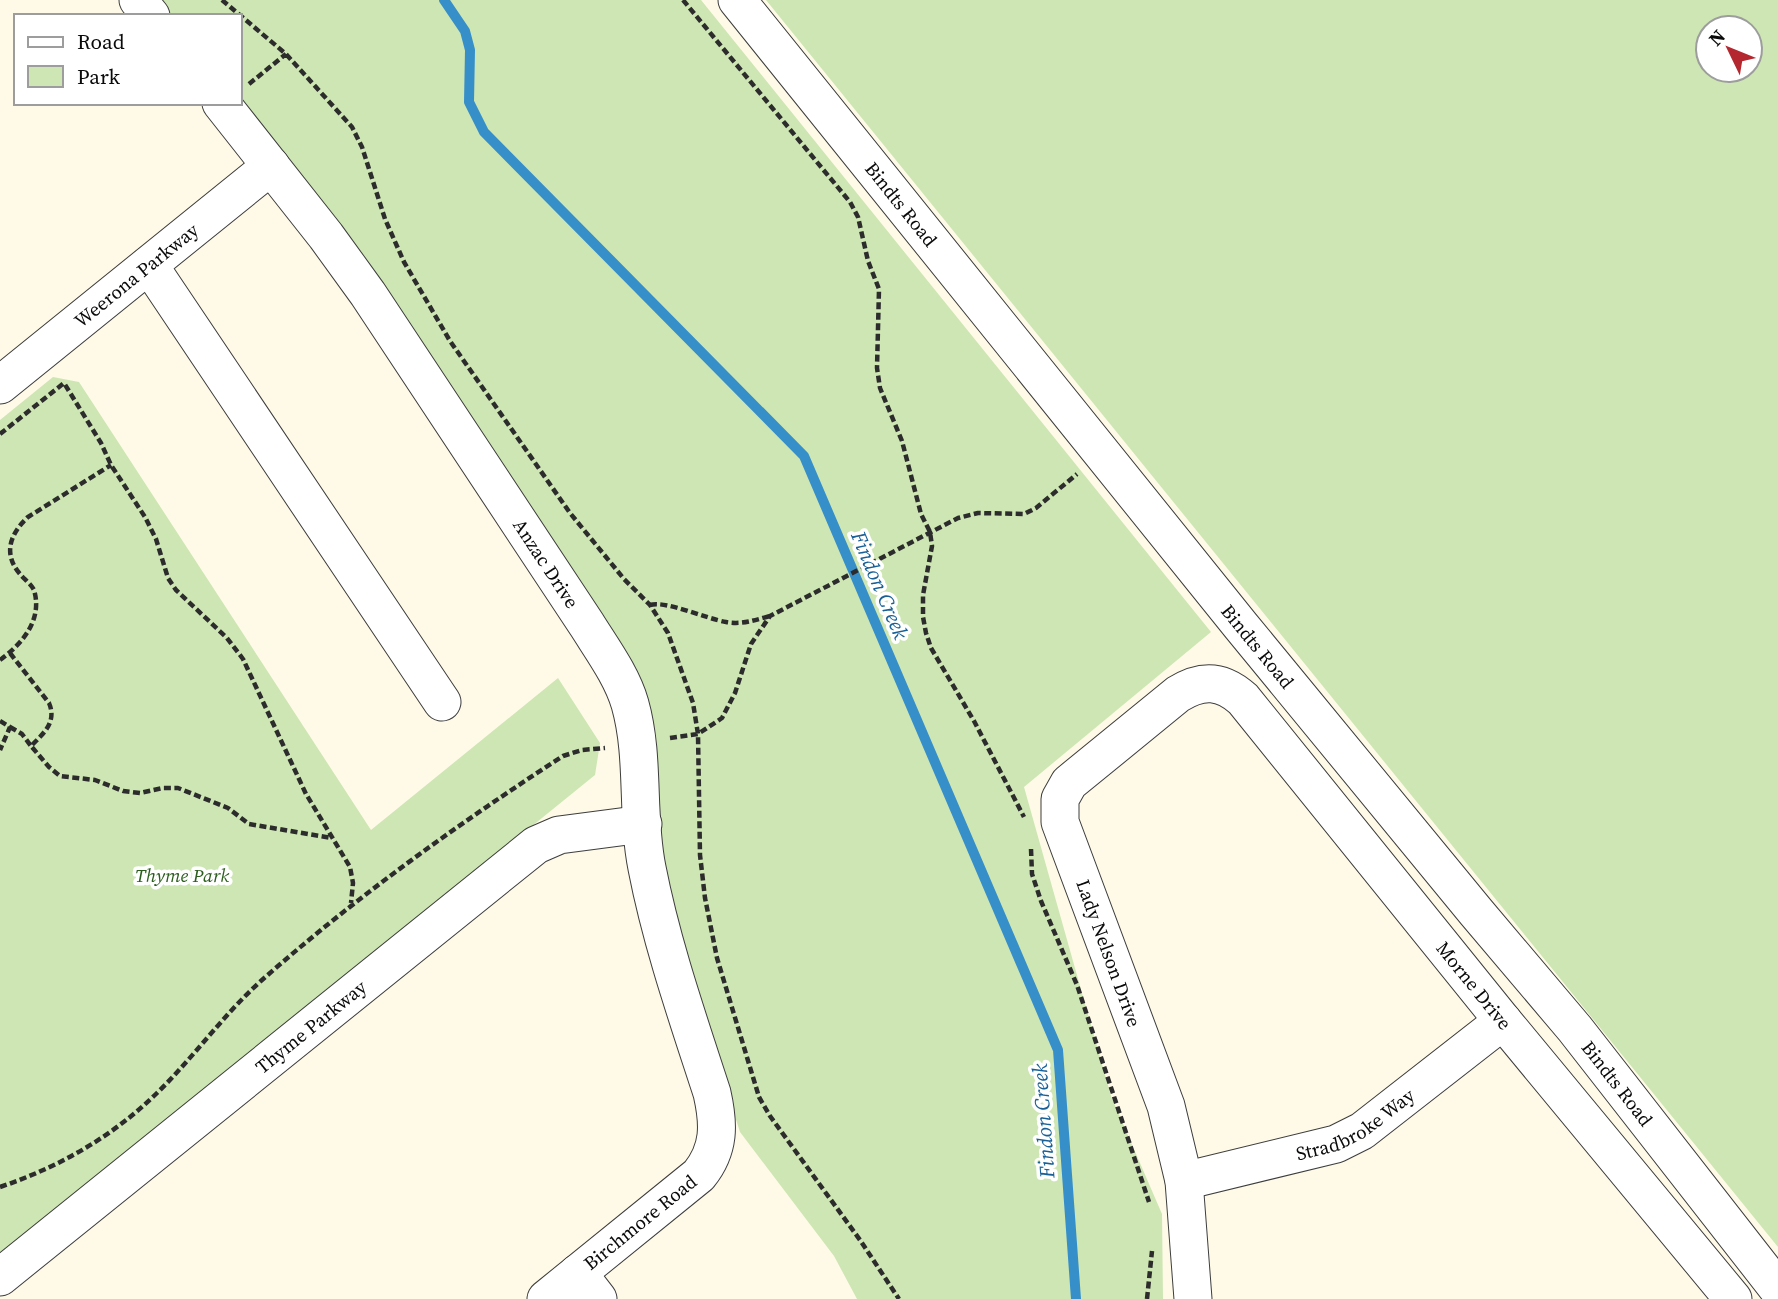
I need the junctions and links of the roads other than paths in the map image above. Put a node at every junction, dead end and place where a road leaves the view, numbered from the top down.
1 (737, 0) edge
2 (223, 105) edge
3 (271, 166) junction
4 (149, 265) junction
5 (1, 381) edge
6 (1211, 682) joint
7 (442, 702) dead end
8 (643, 824) junction
9 (1503, 1021) junction
10 (712, 1093) joint
11 (1184, 1181) junction
12 (0, 1277) edge
13 (588, 1286) edge
14 (1778, 1289) edge
15 (546, 1299) edge
16 (1193, 1299) edge
17 (1733, 1299) edge

1 - 14 street, Bindts Road
2 - 3 street, Anzac Drive
3 - 4 street, Weerona Parkway
3 - 8 street, Anzac Drive
4 - 5 street, Weerona Parkway
4 - 7 street
6 - 9 street, Morne Drive
6 - 11 street, Lady Nelson Drive
8 - 10 street, Anzac Drive
8 - 12 street, Thyme Parkway
9 - 11 street, Stradbroke Way
9 - 17 street, Morne Drive
10 - 13 street, Birchmore Road
11 - 16 street, Lady Nelson Drive
13 - 15 street, Birchmore Road

